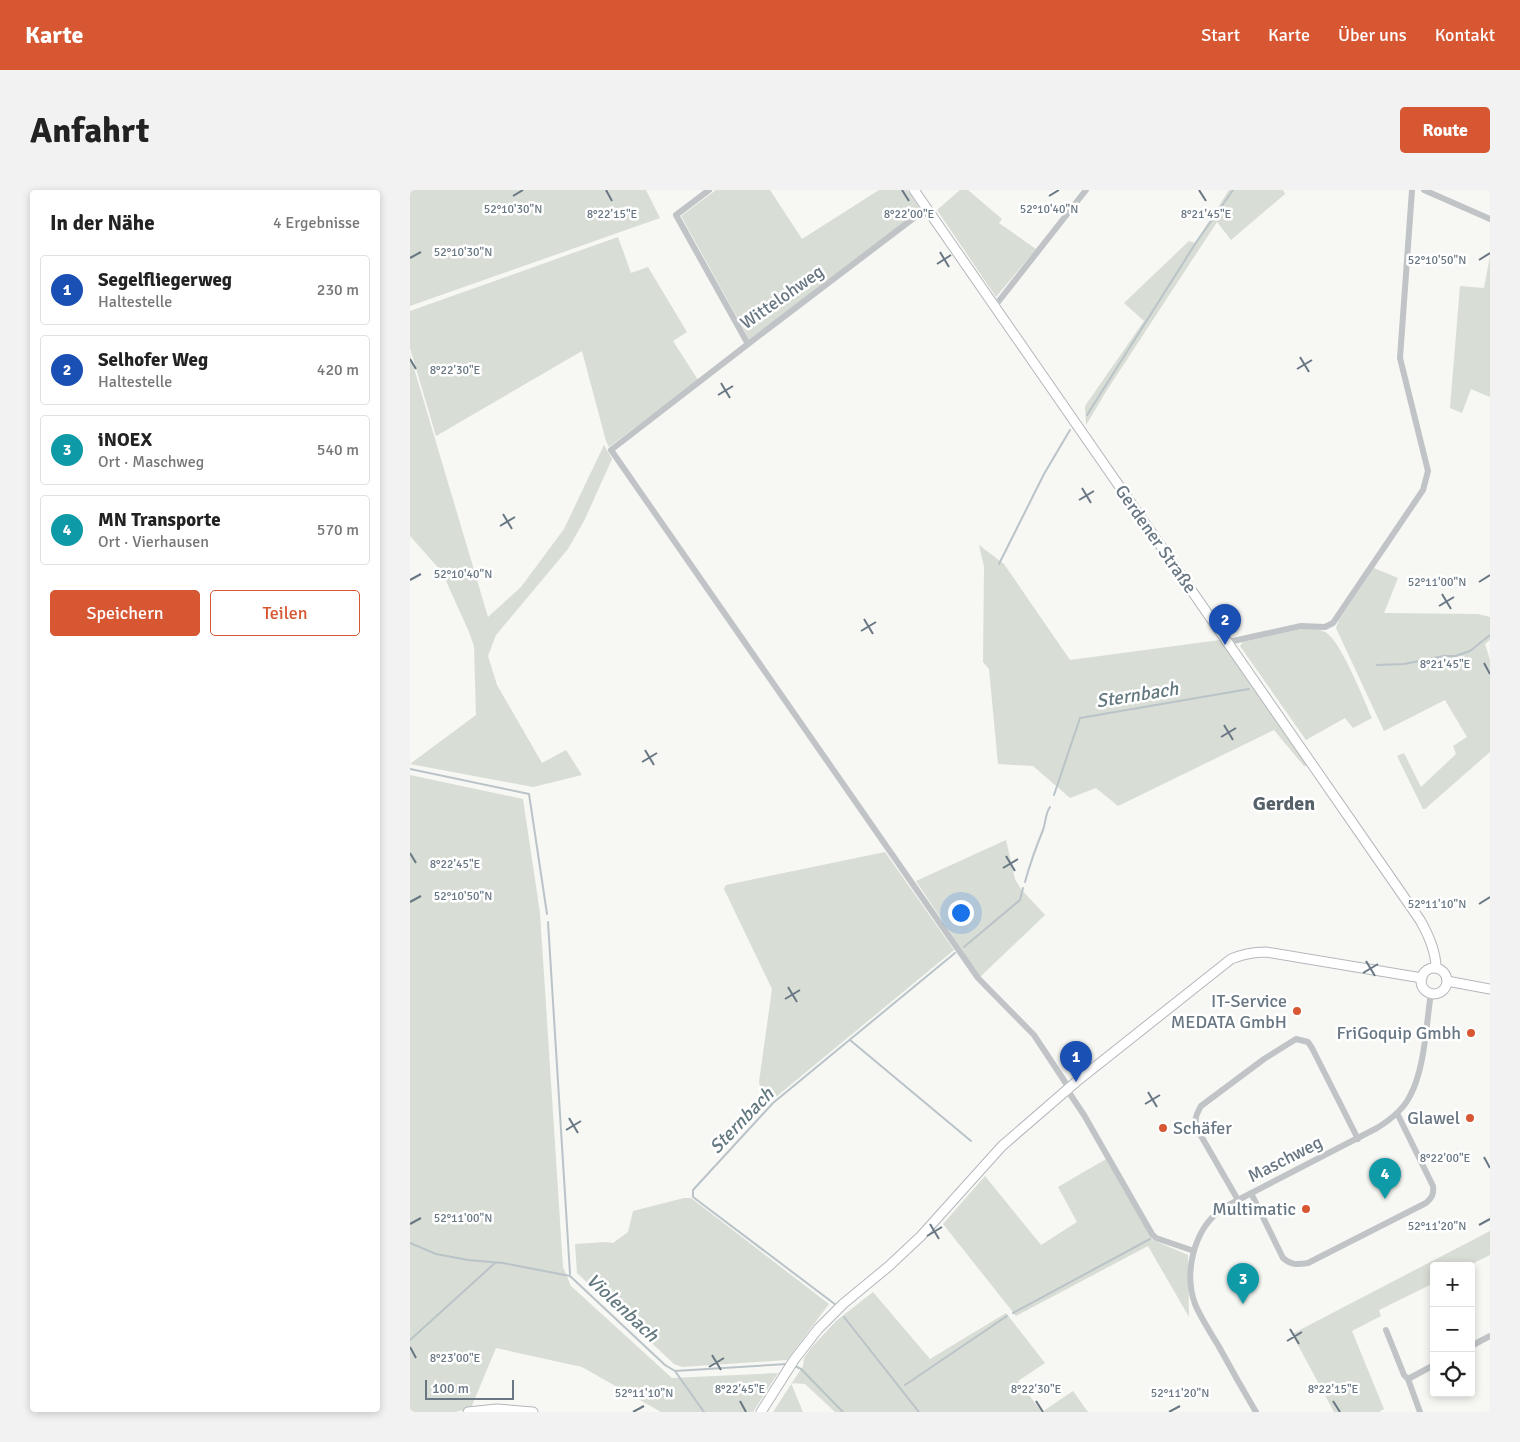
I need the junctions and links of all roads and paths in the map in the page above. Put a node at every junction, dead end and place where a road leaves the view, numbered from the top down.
1 (709, 190) edge
2 (914, 190) edge
3 (1086, 190) edge
4 (1412, 190) edge
5 (1424, 190) edge
6 (927, 208) junction
7 (1490, 219) edge
8 (995, 306) junction
9 (748, 344) junction
10 (1227, 643) junction
11 (1436, 968) junction
12 (1422, 978) junction
13 (1447, 982) junction
14 (1490, 989) edge
15 (1431, 993) junction
16 (1069, 1088) junction
17 (1397, 1113) junction
18 (1358, 1138) junction
19 (1251, 1193) junction
20 (1238, 1200) junction
21 (1194, 1251) junction
22 (1386, 1330) dead end
23 (1490, 1336) edge
24 (1475, 1344) edge
25 (1430, 1367) edge
26 (1408, 1379) junction
27 (468, 1412) edge
28 (533, 1412) edge
29 (761, 1412) edge
30 (1256, 1412) edge
31 (1420, 1412) edge

1 - 9 street, Wittelohweg
2 - 6 main road, Gerdener Straße
3 - 8 street
4 - 10 street
5 - 7 street
6 - 8 main road, Gerdener Straße
6 - 9 street, Wittelohweg
8 - 10 main road, Gerdener Straße
9 - 16 street
10 - 11 main road, Gerdener Straße
11 - 12 main road
11 - 13 main road
12 - 15 main road
12 - 16 main road
13 - 14 main road
13 - 15 main road
15 - 17 street, Maschweg
16 - 21 street
16 - 29 main road
17 - 18 street, Maschweg
17 - 19 street
18 - 19 street, Maschweg
18 - 20 street
19 - 20 street, Maschweg
20 - 21 street, Maschweg
21 - 30 street, Maschweg
22 - 26 street
23 - 24 street
25 - 26 street
26 - 31 street
27 - 28 main road

